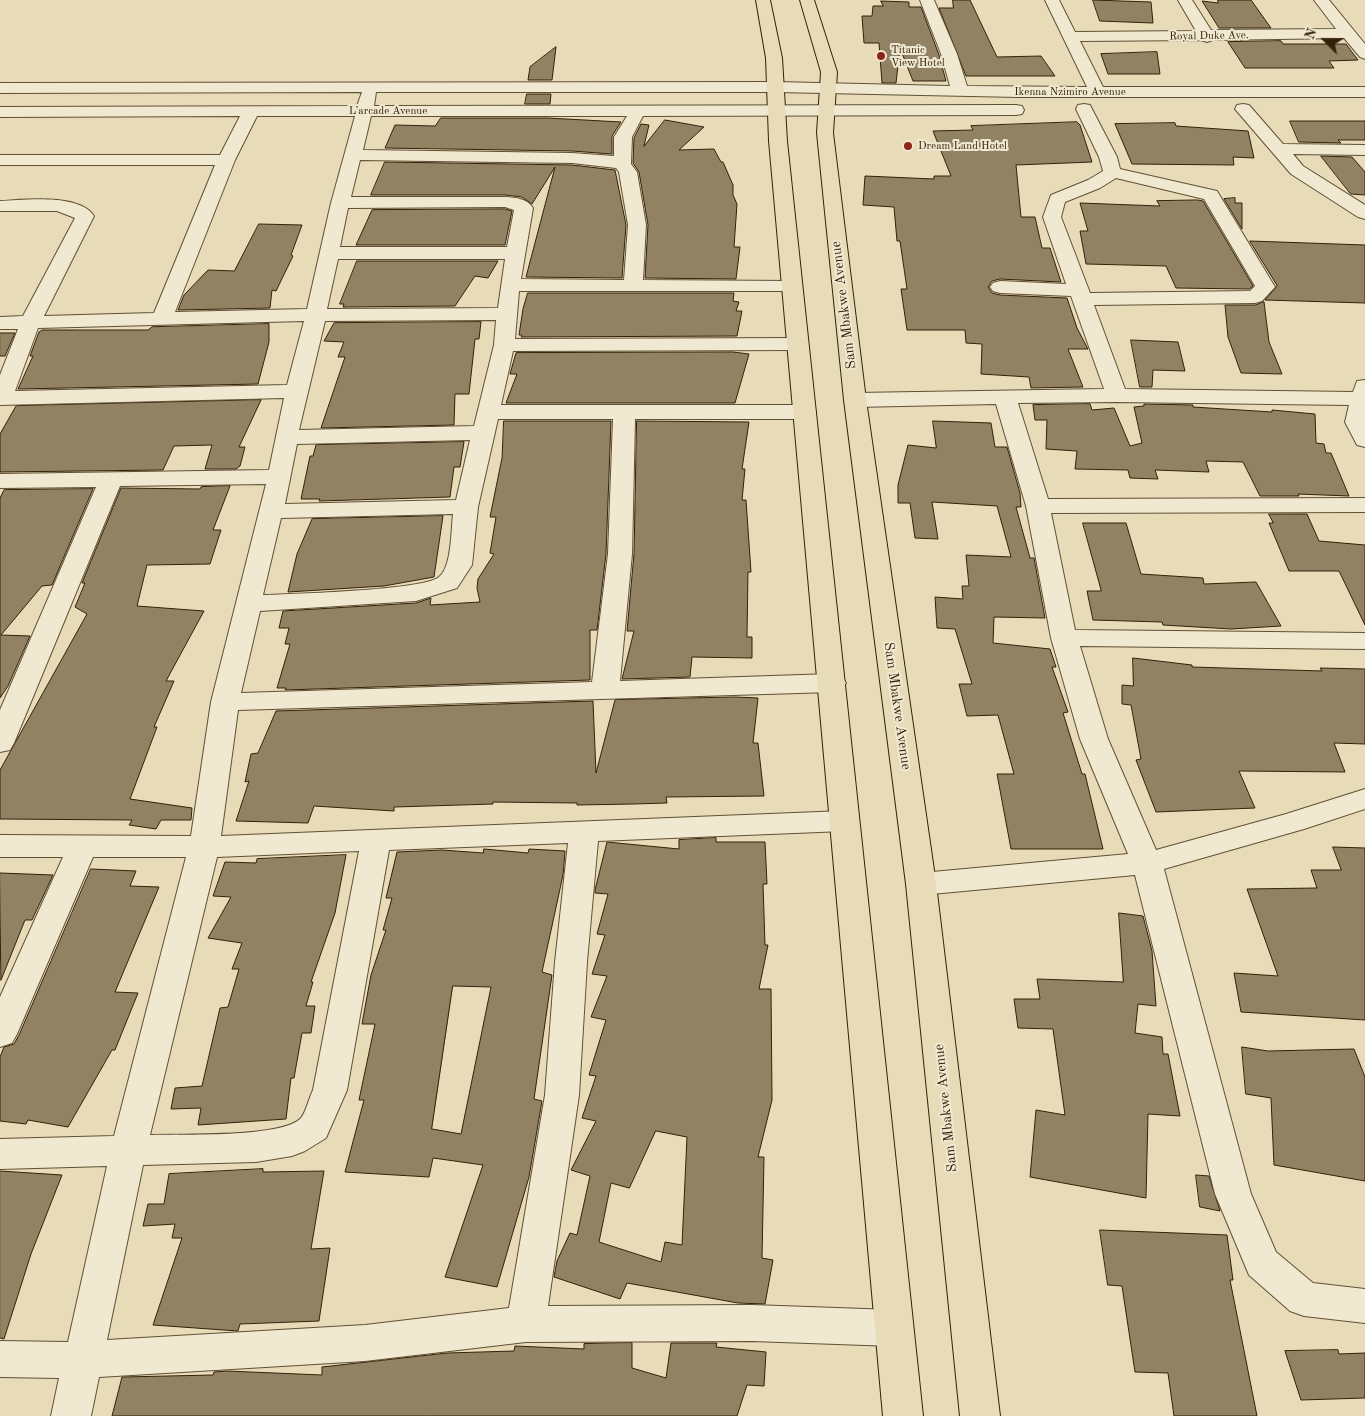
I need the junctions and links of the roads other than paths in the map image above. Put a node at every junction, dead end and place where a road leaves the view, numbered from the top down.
1 (763, 0) edge
2 (806, 0) edge
3 (927, 0) edge
4 (1052, 0) edge
5 (1185, 0) edge
6 (1322, 0) edge
7 (1348, 34) junction
8 (1071, 37) junction
9 (1207, 37) junction
10 (1365, 54) edge
11 (0, 88) edge
12 (960, 91) junction
13 (1098, 92) junction
14 (1365, 92) edge
15 (776, 99) junction
16 (367, 100) junction
17 (827, 100) junction
18 (1084, 109) dead end
19 (1224, 109) dead end
20 (1243, 109) junction
21 (1037, 110) dead end
22 (1261, 110) dead end
23 (0, 112) edge
24 (251, 112) junction
25 (637, 112) junction
26 (1279, 149) junction
27 (1365, 150) edge
28 (353, 155) junction
29 (0, 160) edge
30 (226, 160) junction
31 (622, 164) junction
32 (1112, 172) junction
33 (340, 203) junction
34 (0, 206) edge
35 (1365, 213) edge
36 (329, 253) junction
37 (516, 253) junction
38 (510, 285) junction
39 (633, 286) junction
40 (792, 287) junction
41 (1000, 287) dead end
42 (1081, 294) junction
43 (507, 314) junction
44 (316, 316) junction
45 (162, 319) junction
46 (30, 323) junction
47 (0, 324) edge
48 (798, 344) junction
49 (504, 345) junction
50 (296, 391) junction
51 (1363, 392) edge
52 (1117, 395) junction
53 (1005, 397) junction
54 (1, 398) edge
55 (856, 400) junction
56 (624, 412) junction
57 (805, 412) junction
58 (486, 422) junction
59 (287, 437) junction
60 (1365, 440) edge
61 (279, 477) junction
62 (0, 481) edge
63 (110, 481) junction
64 (1365, 505) edge
65 (1038, 506) junction
66 (466, 507) junction
67 (271, 511) junction
68 (249, 604) junction
69 (1064, 638) junction
70 (1365, 641) edge
71 (832, 683) junction
72 (605, 690) junction
73 (225, 702) junction
74 (0, 743) edge
75 (1365, 799) edge
76 (844, 821) junction
77 (584, 831) junction
78 (376, 840) junction
79 (0, 846) edge
80 (82, 847) junction
81 (204, 847) junction
82 (1147, 863) junction
83 (921, 884) junction
84 (0, 1034) edge
85 (128, 1152) junction
86 (0, 1154) edge
87 (1365, 1306) edge
88 (526, 1324) junction
89 (893, 1328) junction
90 (0, 1359) edge
91 (83, 1360) junction
92 (71, 1416) edge
93 (903, 1416) edge
94 (980, 1416) edge

1 - 15 main road
2 - 17 main road, Sam Mbakwe Avenue
3 - 12 street
4 - 8 street
5 - 9 street
6 - 7 street
7 - 9 street, Royal Duke Ave.
7 - 10 street
8 - 9 street, Royal Duke Ave.
8 - 13 street
11 - 16 street
12 - 13 street, Ikenna Nzimiro Avenue
12 - 17 street, Ikenna Nzimiro Avenue
13 - 14 street, Ikenna Nzimiro Avenue
15 - 16 street
15 - 17 street, Ikenna Nzimiro Avenue
15 - 17 street, Ikenna Nzimiro Avenue
15 - 25 street, L’arcade Avenue
15 - 40 main road
16 - 24 street, L’arcade Avenue
16 - 25 street, L’arcade Avenue
16 - 28 street
17 - 21 street, Ikenna Nzimiro Avenue
17 - 55 main road, Sam Mbakwe Avenue
18 - 32 street
19 - 20 street
20 - 22 street
20 - 26 street
23 - 24 street, L’arcade Avenue
24 - 30 street
25 - 31 street
26 - 27 street
26 - 35 street
28 - 31 street
28 - 33 street
29 - 30 street
30 - 45 street
31 - 39 street
32 - 42 street
32 - 42 street
33 - 36 street
33 - 37 street
34 - 46 street
36 - 37 street
36 - 44 street
37 - 38 street
38 - 39 street
38 - 43 street
39 - 40 street
40 - 48 main road
41 - 42 street
42 - 52 street
43 - 44 street
43 - 49 street
44 - 45 street
44 - 50 street
45 - 46 street
46 - 47 street
46 - 54 street
48 - 49 street
48 - 57 main road
49 - 58 street
50 - 54 street
50 - 59 street
51 - 52 street
51 - 60 street
52 - 53 street
53 - 55 street
53 - 65 street
55 - 83 main road, Sam Mbakwe Avenue
56 - 57 street
56 - 58 street
56 - 72 street
57 - 71 main road
58 - 59 street
58 - 66 street
59 - 61 street
61 - 63 street
61 - 67 street
62 - 63 street
63 - 74 street
64 - 65 street
65 - 69 street
66 - 67 street
66 - 68 street
67 - 68 street
68 - 73 street
69 - 70 street
69 - 82 street
71 - 72 street
71 - 76 main road
72 - 73 street
73 - 81 street
75 - 82 street
76 - 77 street
76 - 89 main road
77 - 78 street
77 - 88 street
78 - 81 street
78 - 85 street
79 - 80 street
80 - 81 street
80 - 84 street
81 - 85 street
82 - 83 street
82 - 87 street
83 - 94 main road, Sam Mbakwe Avenue
85 - 86 street
85 - 91 street
88 - 89 street
88 - 91 street
89 - 93 main road
90 - 91 street
91 - 92 street

